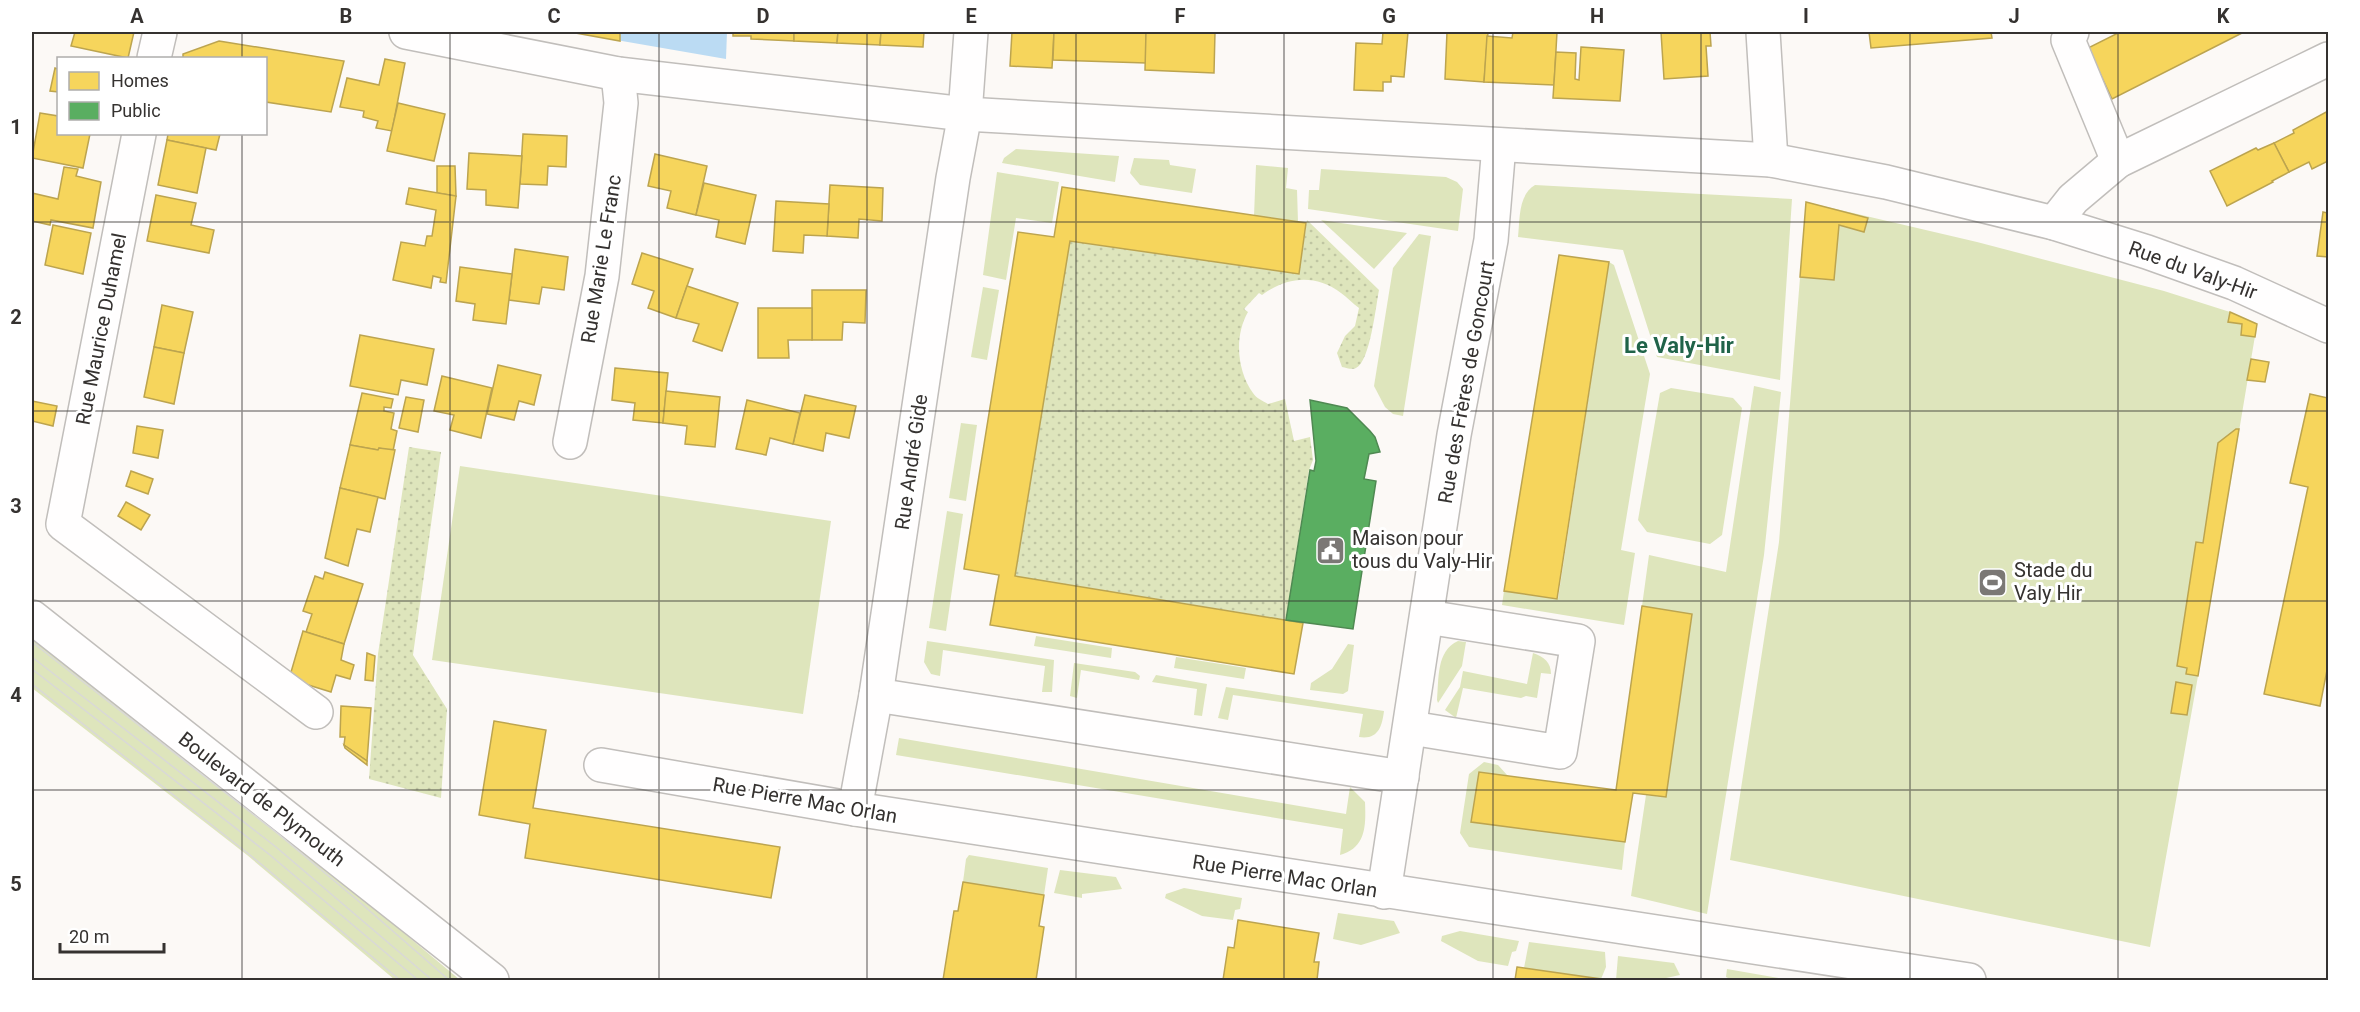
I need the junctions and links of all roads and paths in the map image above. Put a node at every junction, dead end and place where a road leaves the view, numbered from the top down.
1 (160, 32) edge
2 (406, 32) edge
3 (971, 32) edge
4 (1763, 32) edge
5 (2072, 32) edge
6 (154, 57) edge
7 (2328, 58) edge
8 (618, 74) junction
9 (965, 114) junction
10 (140, 135) edge
11 (1499, 145) junction
12 (1771, 160) junction
13 (2118, 161) junction
14 (2054, 223) junction
15 (2328, 326) edge
16 (570, 442) dead end
17 (32, 617) edge
18 (1427, 617) junction
19 (876, 695) junction
20 (316, 712) dead end
21 (1411, 728) junction
22 (601, 765) dead end
23 (1402, 777) junction
24 (855, 809) junction
25 (1384, 892) junction
26 (492, 981) edge
27 (1969, 981) edge

1 - 6 street
2 - 8 street, Rue du Valy-Hir
3 - 9 street, Rue André Gide
4 - 12 street
5 - 13 street
7 - 13 street
8 - 9 street, Rue du Valy-Hir
8 - 16 street, Rue Marie Le Franc
9 - 11 street, Rue du Valy-Hir
9 - 19 street, Rue André Gide
10 - 20 street, Rue Maurice Duhamel
11 - 12 street, Rue du Valy-Hir
11 - 18 street, Rue des Frères de Goncourt
12 - 14 street, Rue du Valy-Hir
13 - 14 street
14 - 15 street, Rue du Valy-Hir
17 - 26 street, Boulevard de Plymouth
18 - 21 street, Rue des Frères de Goncourt
18 - 21 street
19 - 23 street
19 - 24 street, Rue André Gide
21 - 23 street, Rue des Frères de Goncourt
22 - 24 street, Rue Pierre Mac Orlan
23 - 25 street, Rue des Frères de Goncourt
24 - 25 street, Rue Pierre Mac Orlan
25 - 27 street, Rue Pierre Mac Orlan

